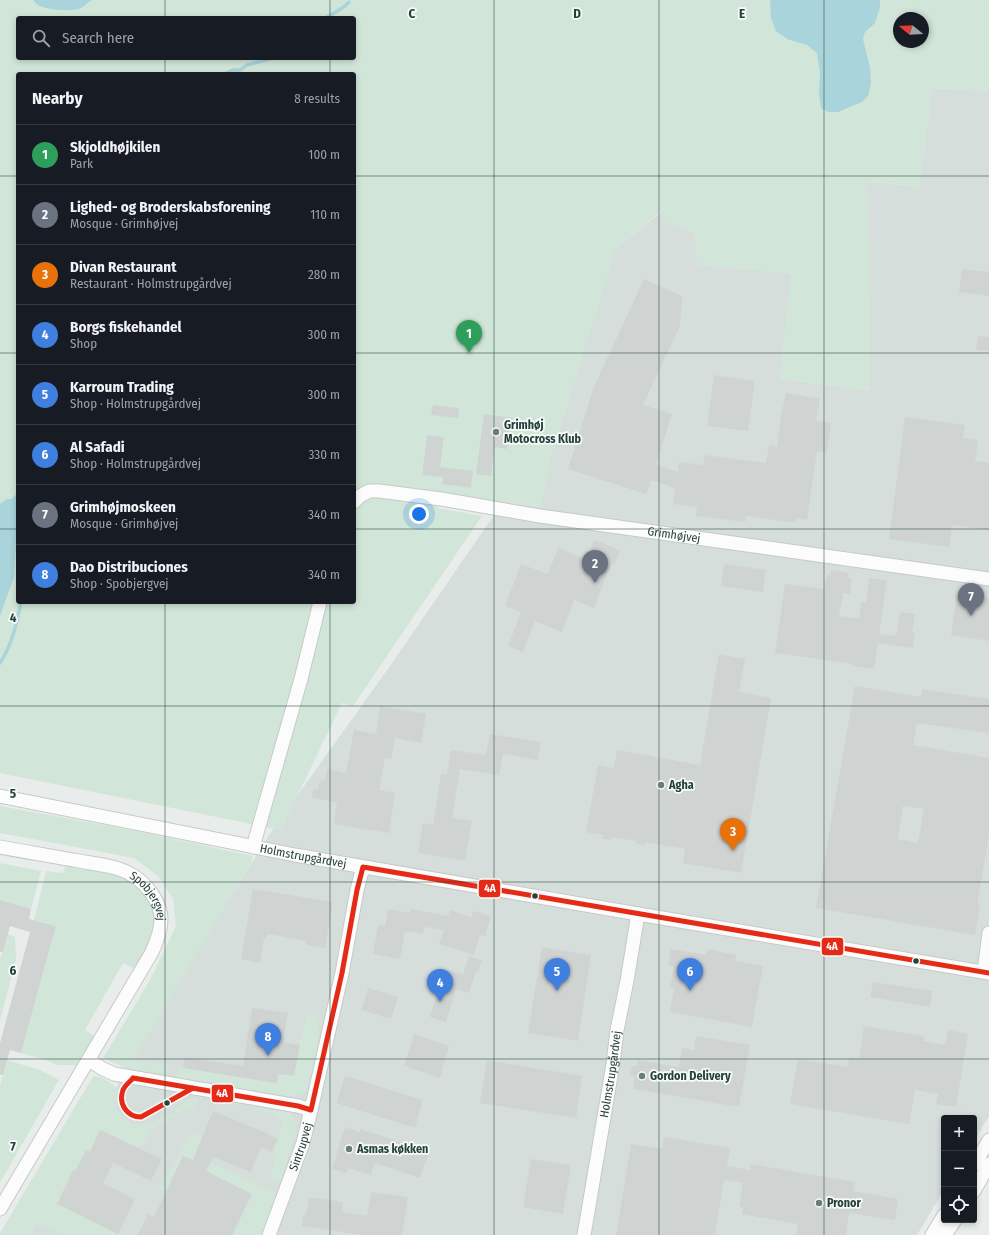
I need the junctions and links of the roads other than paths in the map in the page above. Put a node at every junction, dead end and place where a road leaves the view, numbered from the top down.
1 (357, 499) edge
2 (989, 579) edge
3 (320, 604) edge
4 (0, 796) edge
5 (253, 847) junction
6 (0, 848) edge
7 (363, 867) junction
8 (638, 914) junction
9 (989, 933) edge
10 (986, 973) edge
11 (88, 1060) junction
12 (311, 1110) junction
13 (989, 1140) edge
14 (977, 1160) edge
15 (989, 1164) edge
16 (976, 1187) edge
17 (0, 1209) edge
18 (941, 1219) edge
19 (953, 1223) edge
20 (269, 1235) edge
21 (584, 1235) edge
22 (932, 1235) edge
23 (945, 1235) edge

1 - 2 street, Grimhøjvej
3 - 5 street, Holmstrupgårdvej
4 - 5 street, Holmstrupgårdvej
5 - 7 street, Holmstrupgårdvej
6 - 11 street, Spobjergvej
7 - 8 street, Holmstrupgårdvej
7 - 12 street, Sintrupvej
8 - 10 street, Holmstrupgårdvej
8 - 21 street, Holmstrupgårdvej
9 - 10 street, Holmstrupgårdvej
11 - 12 street
11 - 17 street, Spobjergvej
12 - 20 street, Sintrupvej
13 - 14 street
15 - 16 street
18 - 22 street
19 - 23 street

